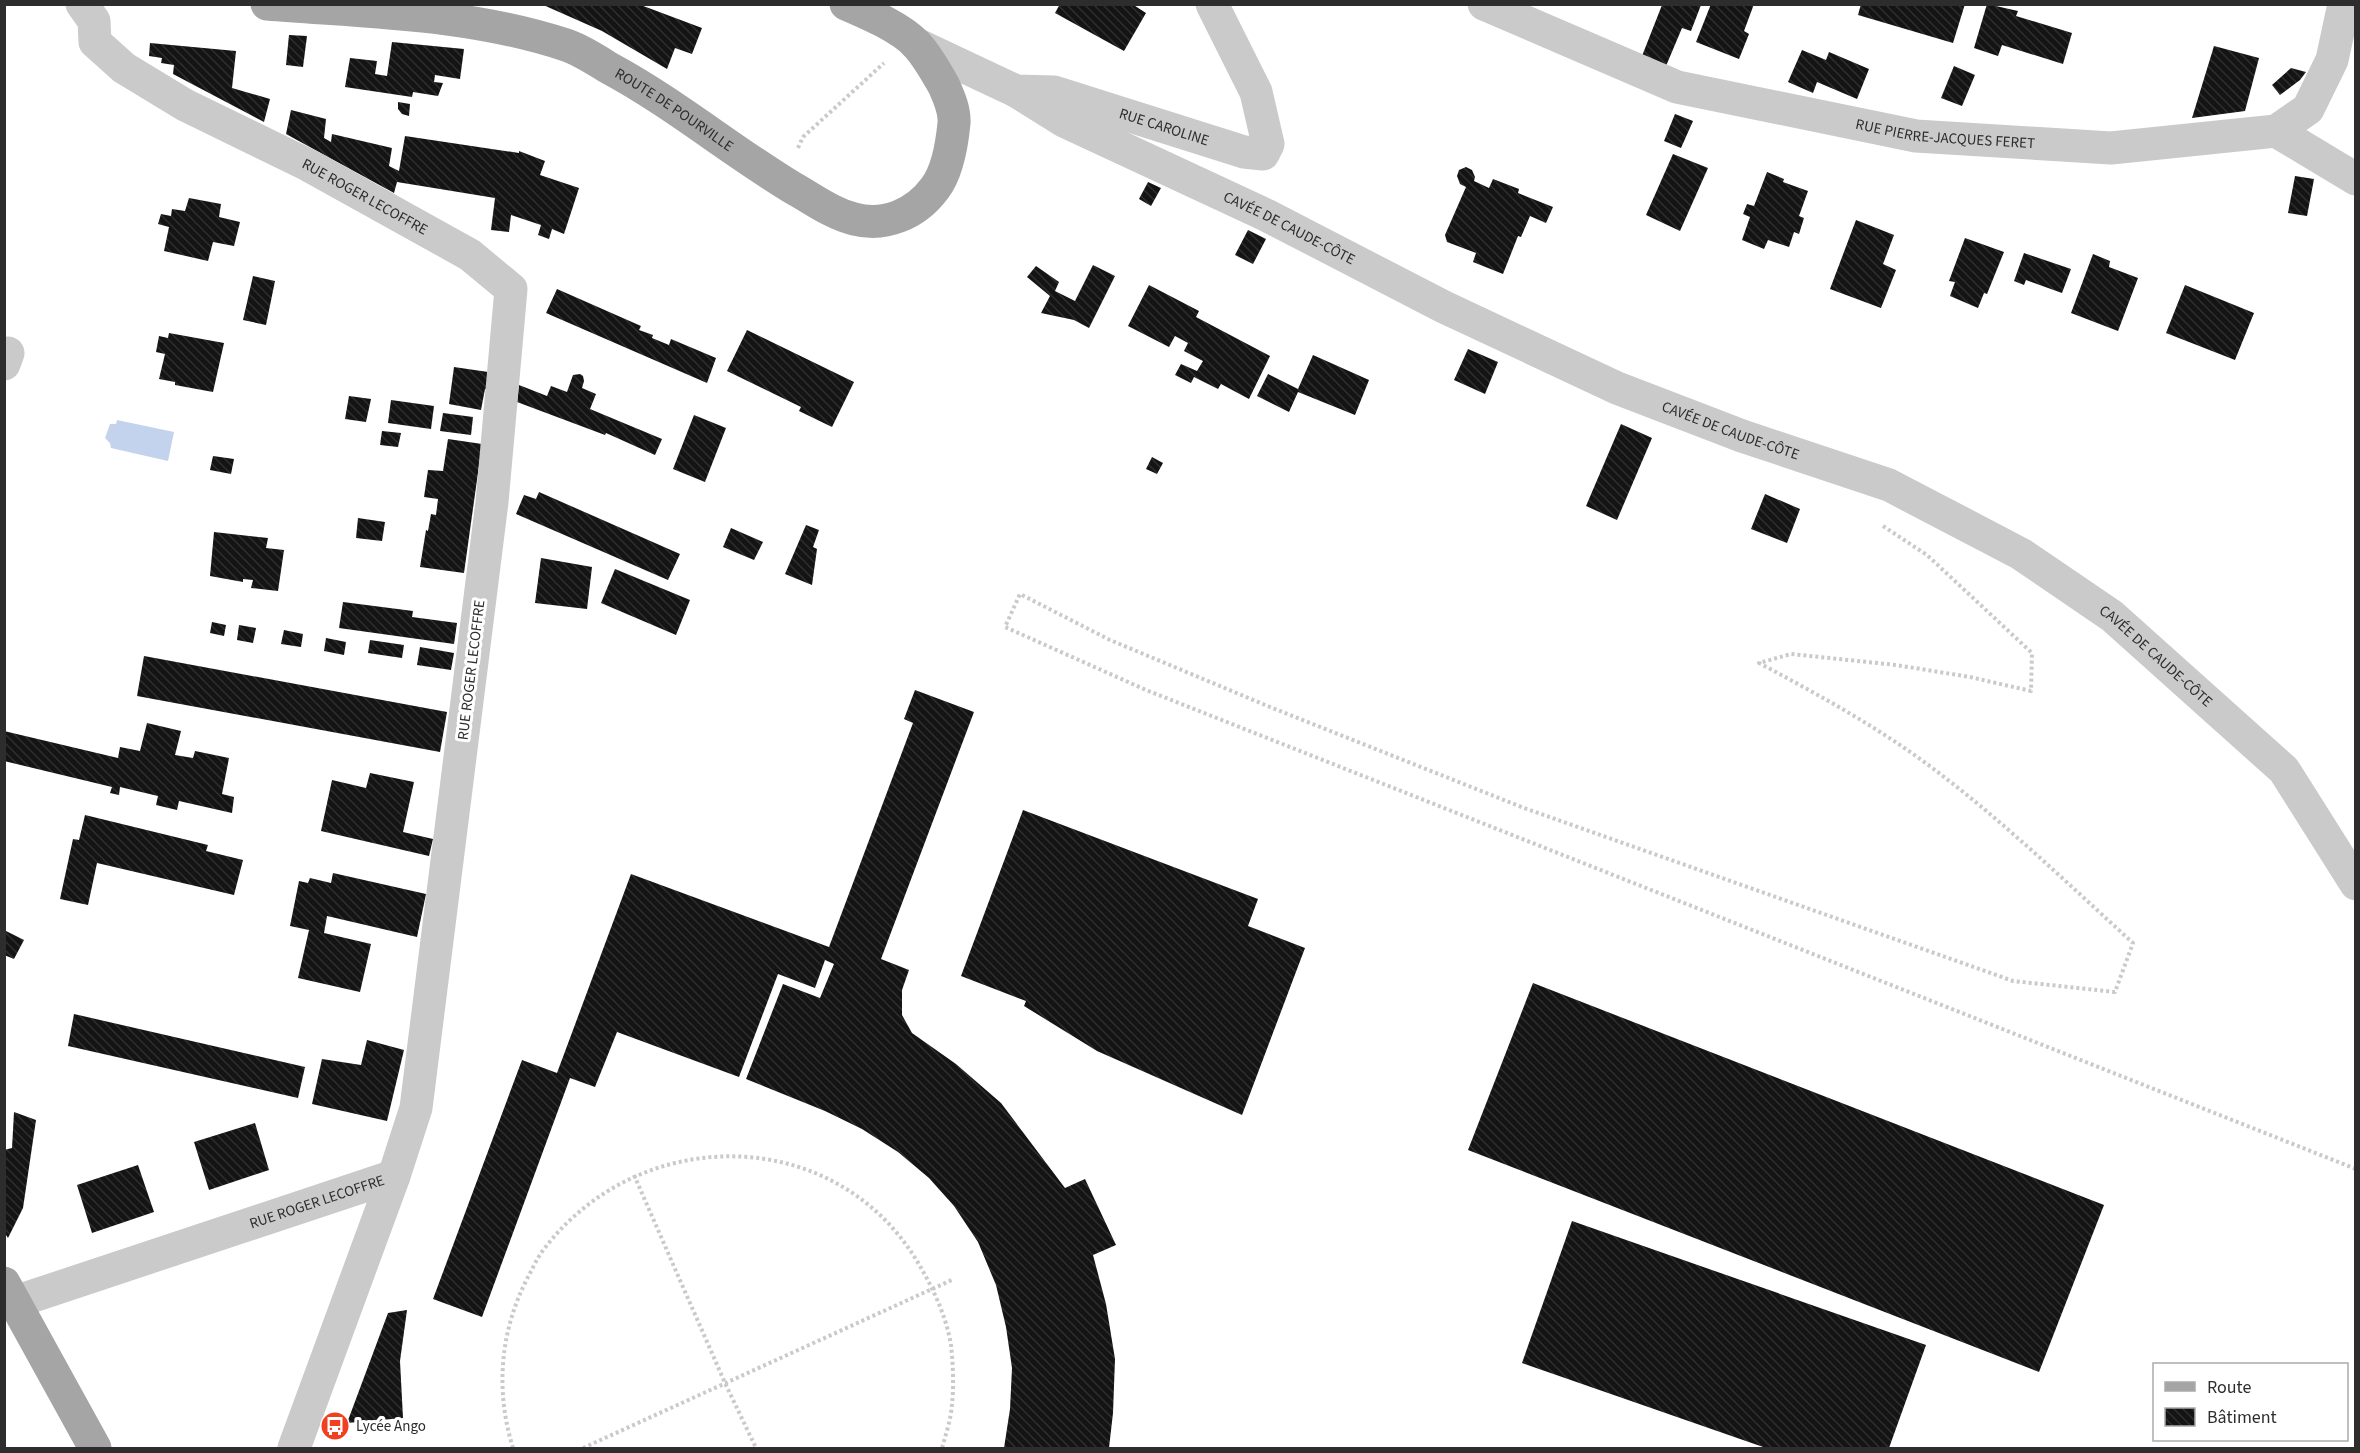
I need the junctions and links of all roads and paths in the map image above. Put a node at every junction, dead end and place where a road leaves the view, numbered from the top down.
1 (82, 4) edge
2 (267, 4) edge
3 (846, 4) edge
4 (1212, 4) edge
5 (1484, 4) edge
6 (2344, 4) edge
7 (925, 56) junction
8 (885, 62) dead end
9 (1016, 91) junction
10 (2276, 132) junction
11 (796, 151) dead end
12 (2355, 178) edge
13 (1877, 522) dead end
14 (2355, 884) edge
15 (2355, 1169) edge
16 (634, 1175) junction
17 (394, 1176) junction
18 (954, 1279) dead end
19 (934, 1288) junction
20 (10, 1292) edge
21 (725, 1383) junction
22 (95, 1449) edge
23 (294, 1449) edge
24 (513, 1449) edge
25 (583, 1449) edge
26 (756, 1449) edge
27 (942, 1449) edge

1 - 17 street, RUE ROGER LECOFFRE
2 - 7 main road, ROUTE DE POURVILLE
3 - 7 main road
4 - 9 street, RUE CAROLINE
5 - 10 street, RUE PIERRE-JACQUES FERET
6 - 10 street
7 - 9 street, RUE CAROLINE
8 - 11 path
9 - 14 street, CAVÉE DE CAUDE-CÔTE
10 - 12 street
13 - 15 path
16 - 19 path
16 - 21 path
16 - 24 path
17 - 20 street, RUE ROGER LECOFFRE
17 - 23 street
18 - 19 path
19 - 21 path
19 - 27 path
20 - 22 main road
21 - 25 path
21 - 26 path

